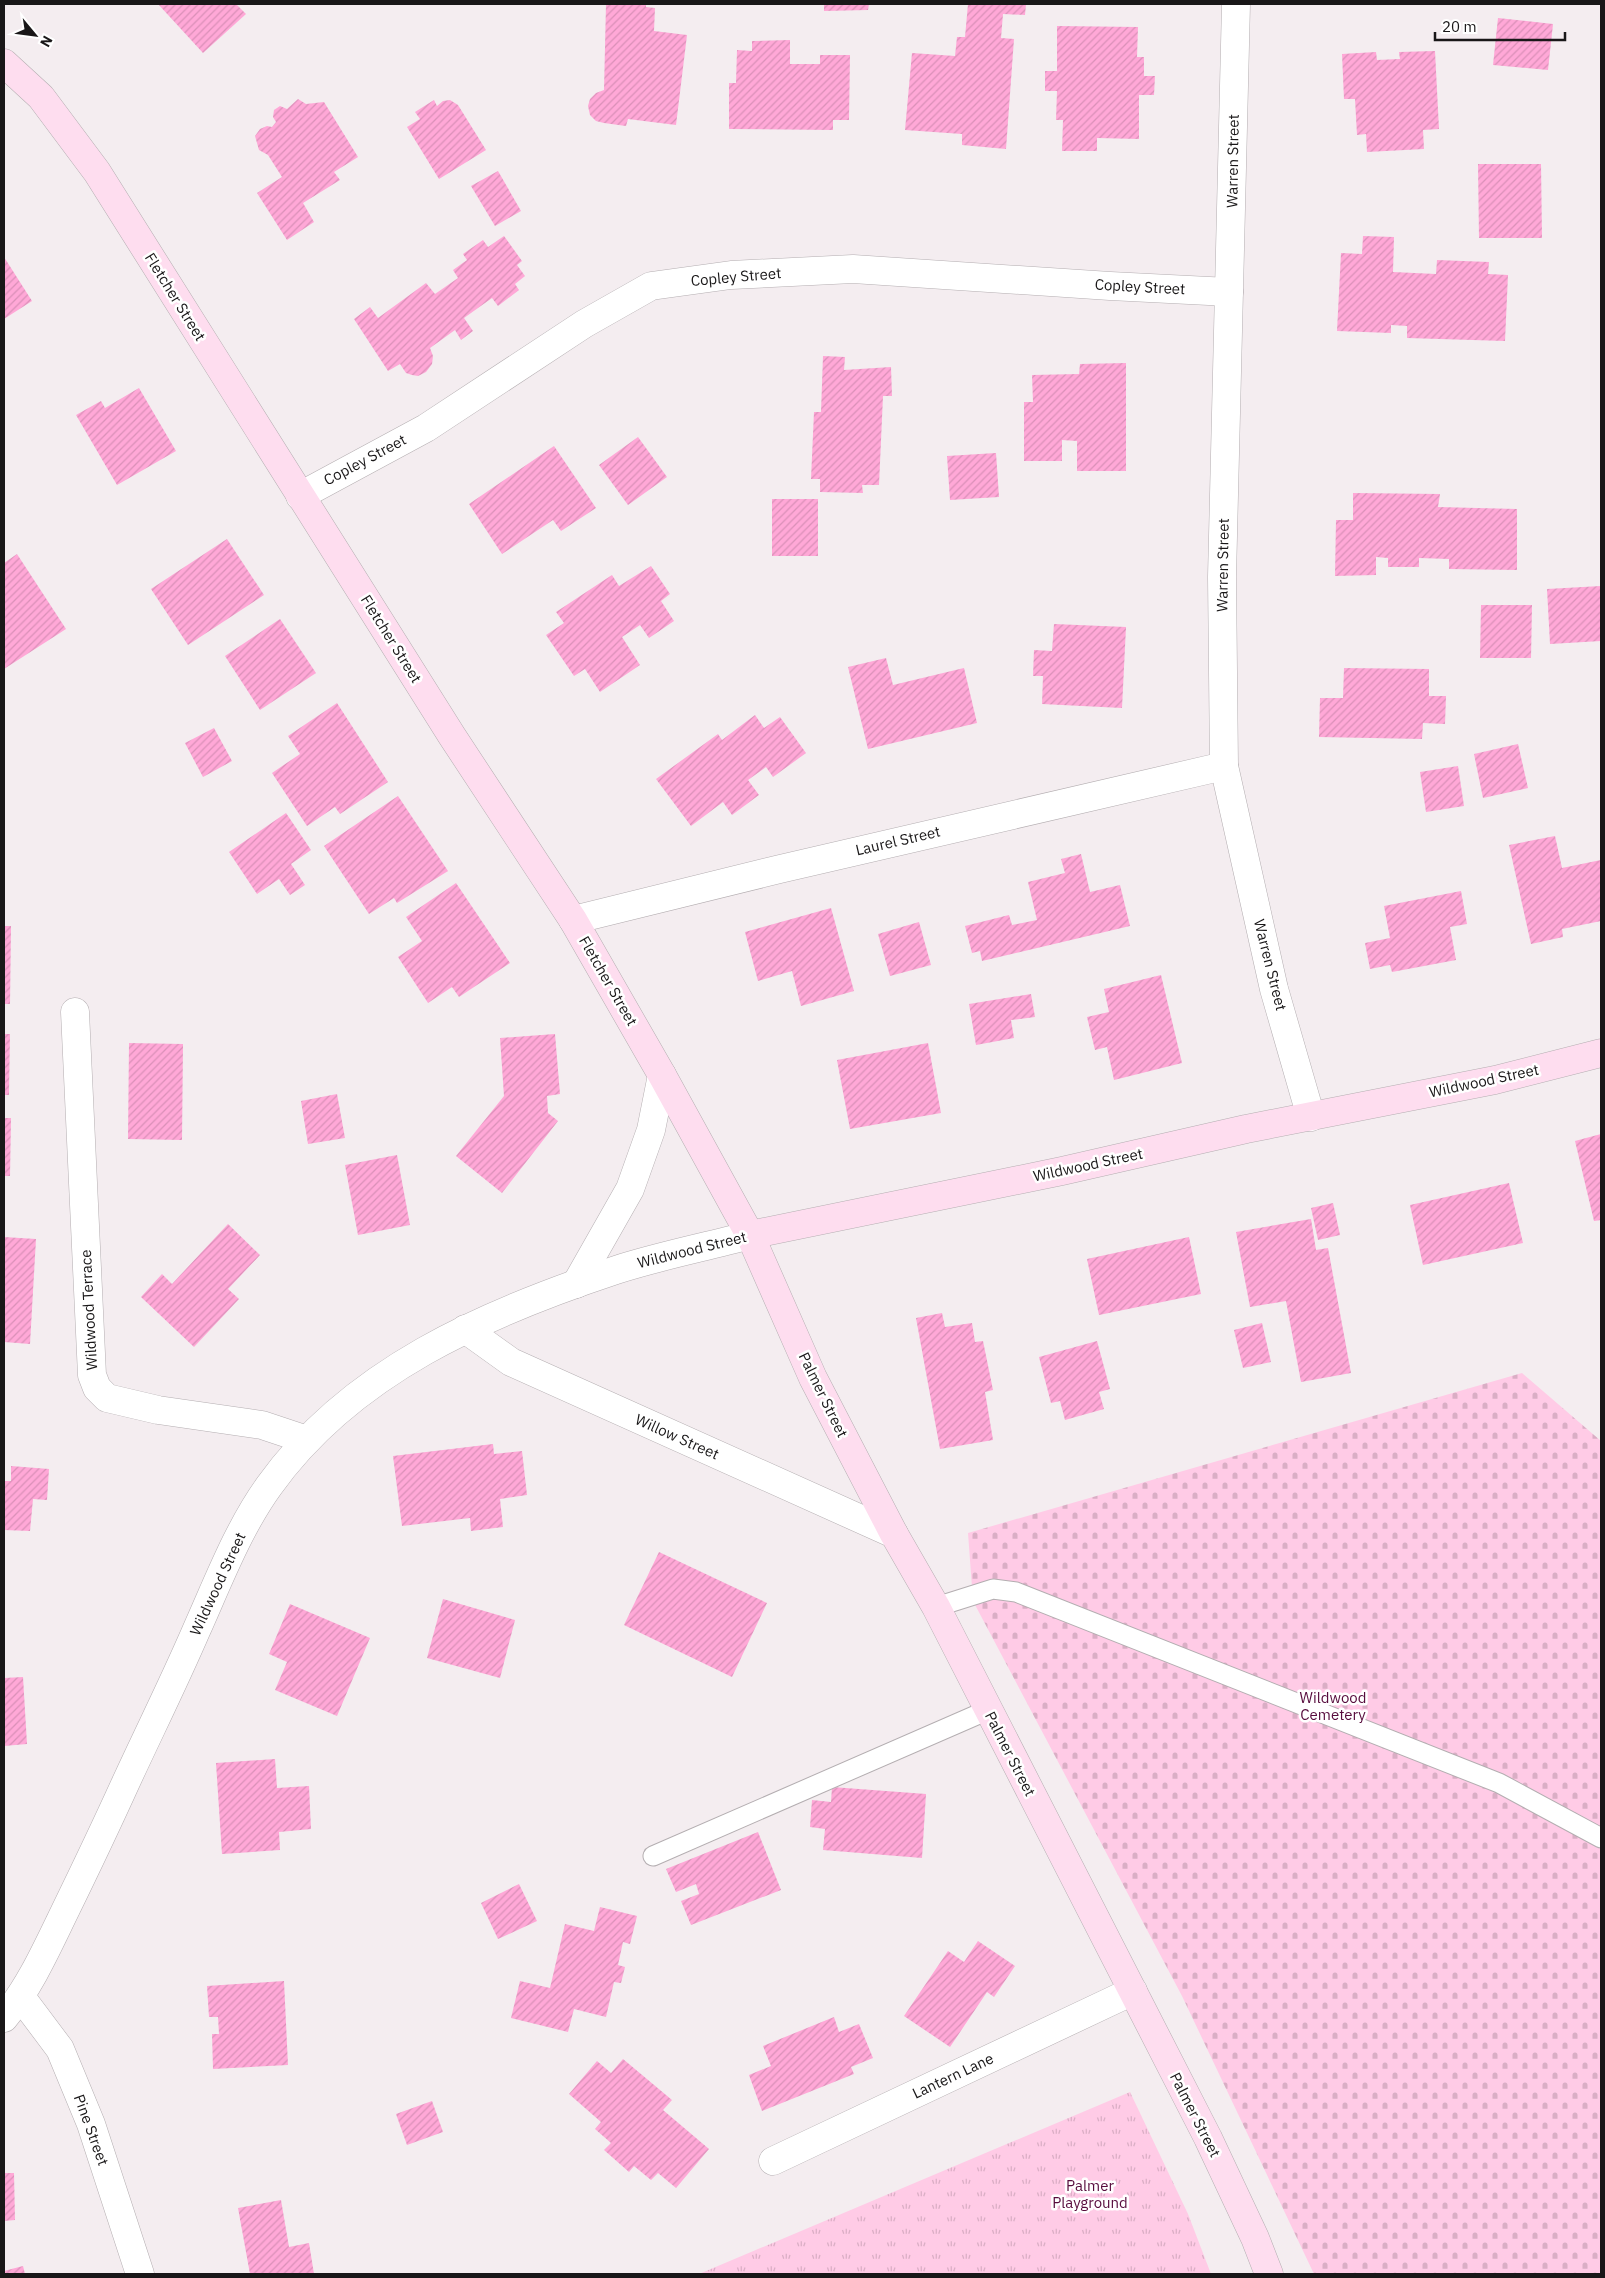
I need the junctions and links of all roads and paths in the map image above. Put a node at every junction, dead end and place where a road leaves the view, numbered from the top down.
1 (1236, 4) edge
2 (4, 63) edge
3 (1229, 292) junction
4 (300, 496) junction
5 (1224, 766) junction
6 (573, 920) junction
7 (76, 1012) dead end
8 (1601, 1053) edge
9 (662, 1075) junction
10 (1311, 1116) junction
11 (750, 1235) junction
12 (576, 1284) junction
13 (465, 1329) junction
14 (307, 1440) junction
15 (894, 1534) junction
16 (936, 1607) junction
17 (988, 1710) junction
18 (1601, 1838) edge
19 (653, 1856) dead end
20 (1133, 1991) junction
21 (12, 2008) edge
22 (773, 2161) dead end
23 (140, 2274) edge
24 (1269, 2274) edge

1 - 3 street, Warren Street
2 - 4 street, Fletcher Street
3 - 4 street, Copley Street
3 - 5 street, Warren Street
4 - 6 street, Fletcher Street
5 - 6 street, Laurel Street
5 - 10 street, Warren Street
6 - 9 street, Fletcher Street
7 - 14 street, Wildwood Terrace
8 - 10 street, Wildwood Street
9 - 11 street, Fletcher Street
9 - 12 street
10 - 11 street, Wildwood Street
11 - 12 street, Wildwood Street
11 - 15 street, Palmer Street
12 - 13 street, Wildwood Street
13 - 14 street, Wildwood Street
13 - 15 street, Willow Street
14 - 21 street, Wildwood Street
15 - 16 street, Palmer Street
16 - 17 street, Palmer Street
16 - 18 lane
17 - 19 lane
17 - 20 street, Palmer Street
20 - 22 street, Lantern Lane
20 - 24 street, Palmer Street
21 - 23 street, Pine Street

